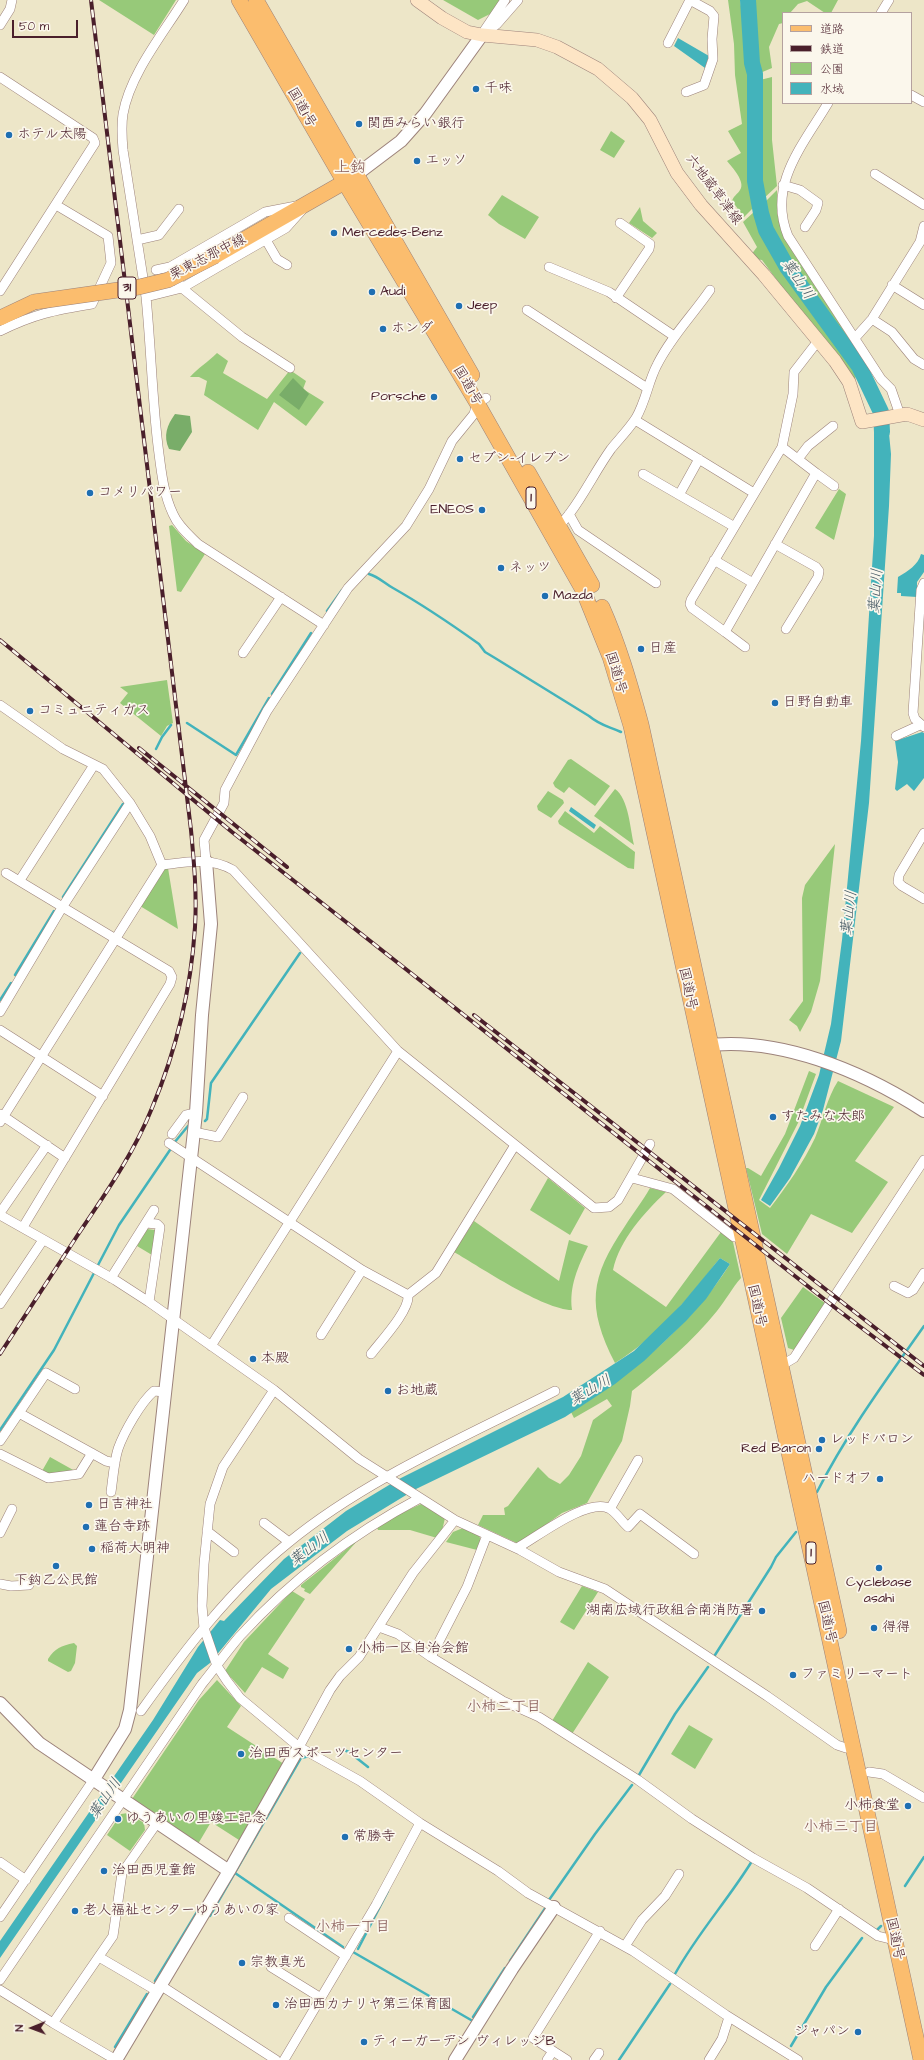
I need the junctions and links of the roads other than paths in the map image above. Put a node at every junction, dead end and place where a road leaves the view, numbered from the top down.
1 (12, 0) edge
2 (184, 0) edge
3 (239, 0) edge
4 (256, 0) edge
5 (417, 0) edge
6 (505, 0) edge
7 (518, 0) edge
8 (690, 0) edge
9 (889, 0) edge
10 (882, 12) edge
11 (0, 25) edge
12 (482, 36) junction
13 (668, 43) dead end
14 (0, 77) edge
15 (686, 92) dead end
16 (912, 96) edge
17 (924, 102) edge
18 (827, 104) edge
19 (875, 174) dead end
20 (350, 179) junction
21 (783, 185) junction
22 (56, 205) junction
23 (306, 205) junction
24 (924, 206) edge
25 (178, 214) dead end
26 (620, 223) dead end
27 (924, 226) edge
28 (805, 227) dead end
29 (137, 240) junction
30 (266, 240) junction
31 (922, 244) edge
32 (288, 265) dead end
33 (170, 267) junction
34 (549, 267) dead end
35 (156, 270) dead end
36 (892, 285) junction
37 (182, 288) junction
38 (710, 290) dead end
39 (0, 291) edge
40 (146, 297) junction
41 (616, 298) junction
42 (924, 305) edge
43 (528, 310) dead end
44 (0, 318) edge
45 (872, 319) junction
46 (0, 331) edge
47 (674, 336) junction
48 (855, 338) junction
49 (818, 341) junction
50 (924, 365) edge
51 (290, 368) dead end
52 (647, 388) junction
53 (481, 400) junction
54 (896, 415) junction
55 (635, 420) junction
56 (924, 420) edge
57 (833, 426) dead end
58 (782, 447) junction
59 (699, 459) junction
60 (798, 459) junction
61 (816, 473) junction
62 (643, 474) dead end
63 (834, 486) dead end
64 (754, 493) junction
65 (679, 495) junction
66 (569, 514) junction
67 (733, 526) junction
68 (555, 531) junction
69 (775, 544) junction
70 (714, 560) junction
71 (656, 583) dead end
72 (753, 583) junction
73 (924, 583) edge
74 (282, 597) junction
75 (922, 614) edge
76 (324, 625) junction
77 (786, 629) dead end
78 (725, 632) junction
79 (745, 647) dead end
80 (243, 653) dead end
81 (920, 669) edge
82 (0, 705) edge
83 (922, 726) edge
84 (896, 736) dead end
85 (94, 765) junction
86 (130, 803) junction
87 (924, 833) edge
88 (206, 861) junction
89 (162, 865) junction
90 (6, 873) dead end
91 (20, 880) junction
92 (924, 899) edge
93 (63, 906) junction
94 (115, 938) junction
95 (0, 1012) edge
96 (0, 1030) edge
97 (705, 1045) junction
98 (398, 1051) junction
99 (41, 1056) junction
100 (103, 1096) junction
101 (243, 1097) dead end
102 (924, 1111) edge
103 (196, 1113) junction
104 (1, 1117) edge
105 (194, 1132) junction
106 (172, 1134) dead end
107 (650, 1144) dead end
108 (47, 1145) junction
109 (172, 1145) dead end
110 (515, 1145) junction
111 (66, 1158) junction
112 (190, 1158) junction
113 (924, 1160) edge
114 (637, 1179) junction
115 (154, 1210) dead end
116 (0, 1214) edge
117 (289, 1222) junction
118 (146, 1223) junction
119 (23, 1227) junction
120 (740, 1237) junction
121 (43, 1240) junction
122 (362, 1270) junction
123 (924, 1273) edge
124 (112, 1278) junction
125 (894, 1286) dead end
126 (408, 1295) junction
127 (149, 1302) junction
128 (0, 1304) edge
129 (174, 1320) junction
130 (321, 1335) dead end
131 (210, 1346) junction
132 (371, 1354) dead end
133 (776, 1368) junction
134 (75, 1389) dead end
135 (274, 1390) junction
136 (555, 1391) dead end
137 (166, 1392) junction
138 (19, 1413) junction
139 (0, 1441) edge
140 (92, 1453) junction
141 (0, 1454) edge
142 (638, 1460) dead end
143 (115, 1463) junction
144 (387, 1478) junction
145 (111, 1492) dead end
146 (418, 1497) junction
147 (12, 1509) dead end
148 (610, 1509) junction
149 (455, 1520) junction
150 (264, 1523) dead end
151 (207, 1531) junction
152 (0, 1533) edge
153 (487, 1535) junction
154 (288, 1542) junction
155 (517, 1548) junction
156 (234, 1552) dead end
157 (694, 1554) dead end
158 (0, 1584) edge
159 (29, 1585) dead end
160 (380, 1627) junction
161 (204, 1628) junction
162 (431, 1657) junction
163 (217, 1666) junction
164 (0, 1703) edge
165 (141, 1711) dead end
166 (854, 1746) junction
167 (299, 1747) junction
168 (869, 1772) junction
169 (96, 1780) junction
170 (924, 1798) edge
171 (121, 1799) junction
172 (420, 1823) junction
173 (157, 1824) junction
174 (0, 1862) edge
175 (229, 1871) junction
176 (679, 1874) dead end
177 (26, 1880) junction
178 (554, 1907) junction
179 (839, 1909) junction
180 (0, 1917) edge
181 (289, 1918) dead end
182 (600, 1931) junction
183 (894, 1940) junction
184 (625, 1946) junction
185 (815, 1946) dead end
186 (346, 1956) junction
187 (99, 1957) junction
188 (271, 1967) dead end
189 (0, 1980) edge
190 (158, 1988) junction
191 (0, 1990) edge
192 (321, 1998) junction
193 (729, 2017) junction
194 (54, 2023) junction
195 (924, 2029) edge
196 (552, 2051) junction
197 (116, 2060) edge
198 (276, 2060) edge
199 (284, 2060) edge
200 (455, 2060) edge
201 (547, 2060) edge
202 (567, 2060) edge
203 (709, 2060) edge
204 (798, 2060) edge
205 (921, 2060) edge

1 - 11 street
2 - 29 street
3 - 20 main road, 国道1号 / 1
4 - 20 main road, 国道1号 / 1
5 - 12 main road, 六地蔵草津線
6 - 12 street
7 - 12 street
8 - 13 street
8 - 15 street
9 - 10 street
12 - 20 street
12 - 49 main road, 六地蔵草津線
14 - 22 street
16 - 17 street
18 - 21 street
19 - 24 street
20 - 23 main road, 栗東志那中線 / 31
20 - 53 main road, 国道1号 / 1
21 - 28 street
21 - 48 street
22 - 39 street
22 - 46 street
23 - 30 street
23 - 33 street
23 - 44 main road, 栗東志那中線 / 31, bridge
25 - 29 street
26 - 41 street
27 - 31 street
29 - 40 street
30 - 32 street
30 - 37 street
31 - 36 street
33 - 35 street
33 - 37 street
34 - 41 street
36 - 42 street
36 - 45 street
37 - 40 street
37 - 51 street
38 - 47 street
40 - 74 street
41 - 47 street
43 - 52 street
45 - 48 street
45 - 50 street
47 - 52 street
48 - 54 street
49 - 54 main road, 六地蔵草津線
49 - 58 street
52 - 55 street
53 - 68 main road, 国道1号 / 1
53 - 76 street
54 - 56 main road, 六地蔵草津線
55 - 59 street
55 - 66 street
57 - 60 street
58 - 60 street
58 - 64 street
59 - 64 street
59 - 65 street
60 - 61 street
61 - 63 street
61 - 69 street
62 - 65 street
64 - 67 street
65 - 67 street
66 - 68 street
66 - 71 street
67 - 70 street
68 - 97 main road, 国道1号 / 1
69 - 72 street
69 - 77 street
70 - 72 street
70 - 78 street
72 - 78 street
73 - 75 street
74 - 76 street
74 - 80 street
75 - 81 street
76 - 88 street
78 - 79 street
81 - 83 street
82 - 85 street
83 - 84 street
85 - 86 street
85 - 91 street
86 - 89 street
86 - 93 street
87 - 92 street
88 - 89 street
88 - 98 street
88 - 103 street
89 - 94 street
90 - 91 street
91 - 93 street
93 - 94 street
93 - 95 street
94 - 99 street
94 - 100 street
96 - 99 street
97 - 102 street
97 - 120 main road, 国道1号 / 1
97 - 133 main road, 国道1号 / 1
98 - 110 street
98 - 117 street
99 - 100 street
99 - 104 street
100 - 111 street
101 - 105 street
103 - 105 street
103 - 106 street
104 - 108 street
105 - 112 street
107 - 114 street
108 - 111 street
108 - 116 street
109 - 112 street
110 - 114 street
110 - 126 street
111 - 119 street
112 - 117 street
112 - 129 street
113 - 133 street
114 - 120 street
115 - 118 street
116 - 119 street
117 - 122 street
117 - 131 street
118 - 124 street
118 - 127 street
119 - 121 street
120 - 133 main road, 国道1号 / 1
121 - 124 street
121 - 128 street
122 - 126 street
122 - 130 street
123 - 125 street
124 - 127 street
126 - 132 street
127 - 129 street
129 - 131 street
129 - 137 street
131 - 135 street
133 - 166 main road, 国道1号 / 1
133 - 168 main road, 国道1号 / 1
134 - 138 street
135 - 144 street
135 - 151 street
136 - 144 street
137 - 143 street
137 - 169 street
138 - 139 street
138 - 140 street
140 - 141 street
140 - 143 street
142 - 148 street
143 - 145 street
144 - 146 street
144 - 154 street
146 - 149 street
146 - 163 street
147 - 152 street
148 - 155 street
148 - 157 street
149 - 153 street
149 - 160 street
150 - 154 street
151 - 156 street
151 - 161 street
153 - 155 street
153 - 162 street
154 - 161 street
155 - 166 street
158 - 159 street
160 - 162 street
160 - 167 street
161 - 163 street
161 - 165 street
162 - 179 street
163 - 167 street
163 - 171 street
164 - 169 street
166 - 183 main road, 国道1号 / 1
167 - 172 street
167 - 175 street
168 - 170 street
168 - 195 main road, 国道1号 / 1
169 - 171 street
169 - 177 street
171 - 173 street
171 - 189 street
172 - 178 street
172 - 186 street
173 - 175 street
173 - 187 street
174 - 177 street
175 - 190 street
176 - 184 street
177 - 180 street
178 - 182 street
178 - 200 street
179 - 183 street
179 - 185 street
181 - 186 street
182 - 184 street
182 - 196 street
183 - 205 main road, 国道1号 / 1
184 - 193 street
186 - 192 street
187 - 190 street
187 - 194 street
188 - 192 street
190 - 197 street
190 - 198 street
191 - 194 street
192 - 199 street
193 - 203 street
193 - 204 street
194 - 197 street
196 - 201 street
196 - 202 street

